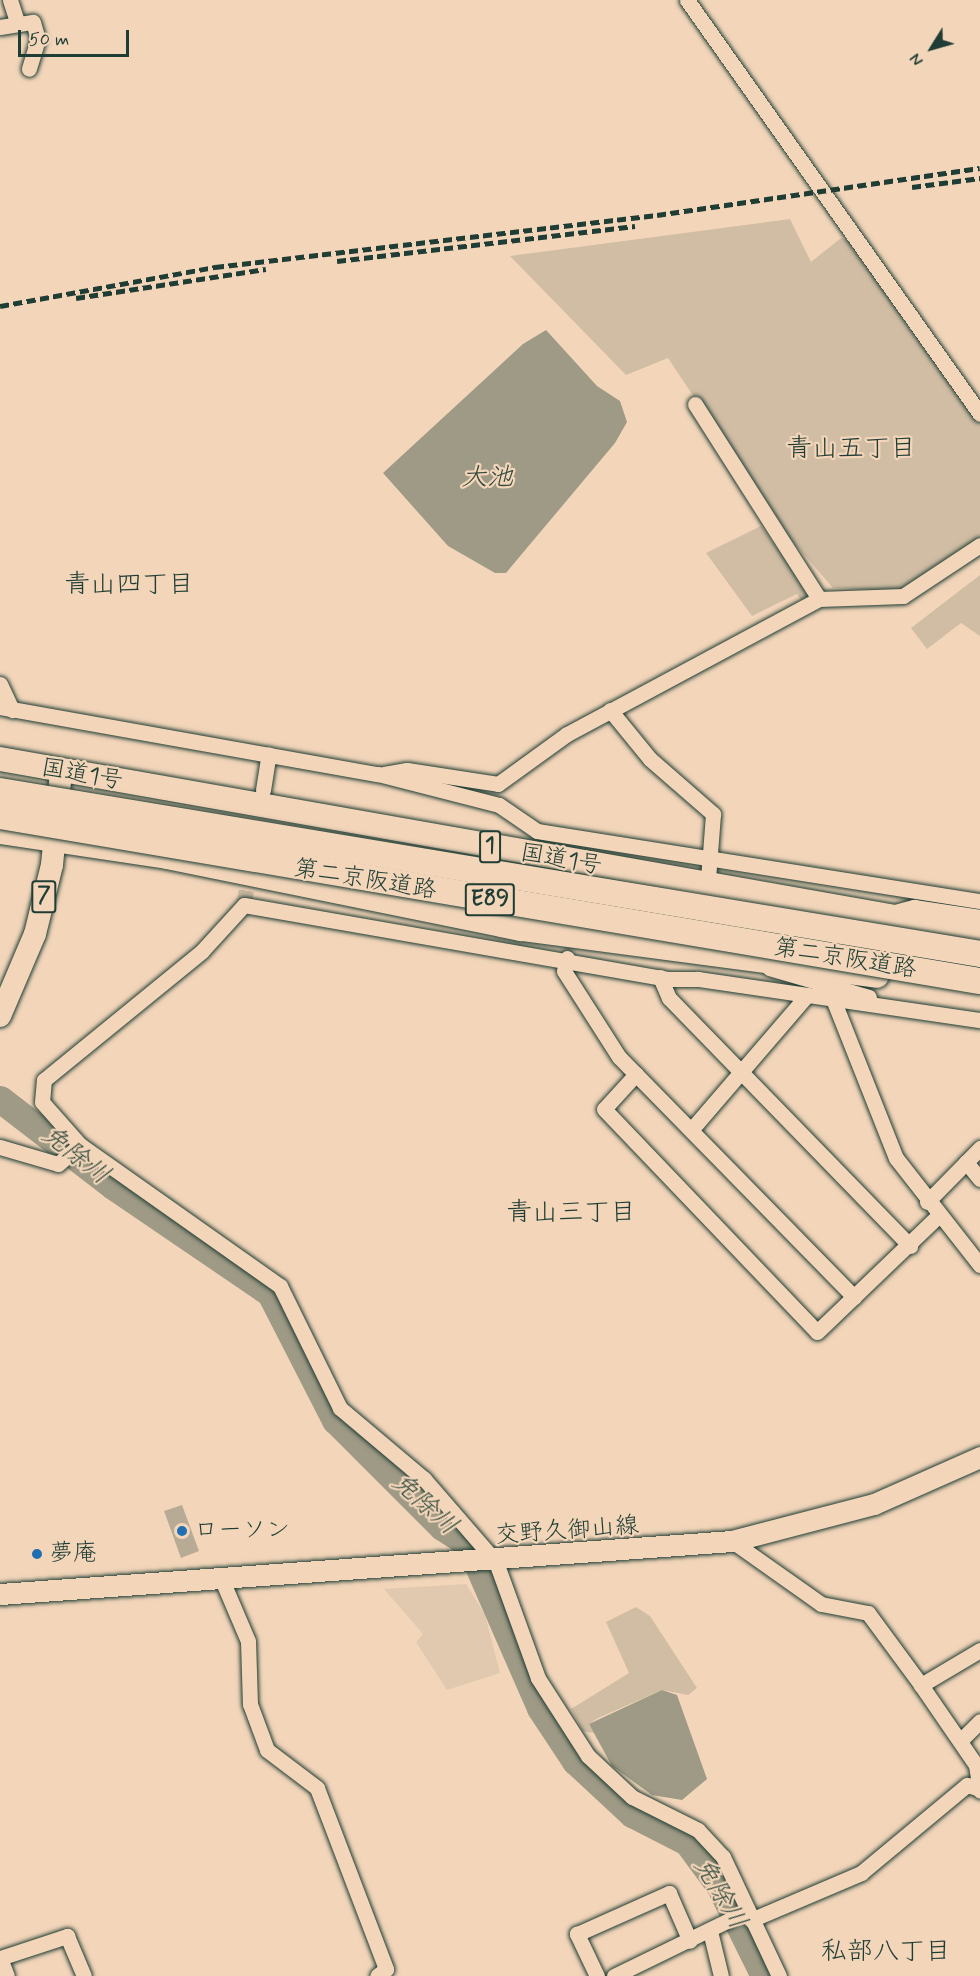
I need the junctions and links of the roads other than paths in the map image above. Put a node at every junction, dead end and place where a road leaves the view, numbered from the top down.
1 (10, 0) edge
2 (687, 0) edge
3 (17, 21) junction
4 (0, 27) edge
5 (29, 69) dead end
6 (695, 404) dead end
7 (980, 414) edge
8 (980, 545) edge
9 (819, 599) junction
10 (0, 684) edge
11 (6, 709) edge
12 (610, 710) junction
13 (269, 754) junction
14 (0, 759) edge
15 (61, 771) junction
16 (378, 774) junction
17 (263, 790) dead end
18 (0, 791) edge
19 (0, 816) edge
20 (0, 832) edge
21 (54, 844) junction
22 (712, 860) junction
23 (708, 885) junction
24 (980, 901) edge
25 (880, 916) junction
26 (980, 917) edge
27 (980, 932) edge
28 (700, 951) junction
29 (980, 954) edge
30 (743, 956) junction
31 (567, 958) junction
32 (660, 977) junction
33 (698, 979) junction
34 (980, 981) edge
35 (980, 992) edge
36 (807, 995) junction
37 (833, 999) junction
38 (906, 1009) junction
39 (0, 1016) edge
40 (980, 1020) edge
41 (740, 1069) junction
42 (636, 1074) junction
43 (691, 1130) junction
44 (80, 1145) junction
45 (0, 1146) edge
46 (980, 1148) edge
47 (966, 1162) junction
48 (980, 1179) edge
49 (927, 1202) junction
50 (939, 1215) junction
51 (910, 1246) junction
52 (980, 1265) edge
53 (854, 1297) junction
54 (980, 1457) edge
55 (732, 1541) junction
56 (493, 1562) junction
57 (222, 1580) junction
58 (0, 1594) edge
59 (980, 1650) edge
60 (921, 1686) junction
61 (980, 1722) edge
62 (960, 1741) junction
63 (978, 1790) edge
64 (748, 1914) junction
65 (710, 1931) junction
66 (690, 1941) junction
67 (0, 1958) edge
68 (7, 1976) edge
69 (84, 1976) edge
70 (377, 1976) edge
71 (597, 1976) edge
72 (614, 1976) edge
73 (721, 1976) edge
74 (779, 1976) edge

1 - 3 street
2 - 7 street
3 - 4 street
3 - 5 street
6 - 9 street
8 - 9 street
9 - 12 street
10 - 11 street
11 - 13 street
12 - 16 street
12 - 22 street
13 - 16 street
13 - 17 street
14 - 15 highway, 国道1号 / 1
15 - 21 main road, 7
15 - 23 highway, 国道1号 / 1
16 - 22 street
18 - 29 highway, 第二京阪道路 / E89, bridge
19 - 34 highway, 第二京阪道路 / E89, bridge
20 - 21 highway
21 - 28 highway
21 - 39 main road, 7
22 - 23 street
22 - 24 street
23 - 25 highway, 国道1号 / 1
23 - 28 street
25 - 26 street
25 - 27 highway, 国道1号 / 1
28 - 30 highway
28 - 33 street
30 - 35 highway
30 - 38 street
31 - 32 street
31 - 42 street
31 - 44 street
32 - 33 street
32 - 41 street
33 - 36 street
36 - 37 street
36 - 41 street
37 - 38 street
37 - 49 street
38 - 40 street
41 - 43 street
41 - 51 street
42 - 43 street
42 - 53 street
43 - 53 street
44 - 45 street
44 - 56 street
46 - 47 street
47 - 48 street
47 - 49 street
49 - 50 street
50 - 51 street
50 - 52 street
51 - 53 street
54 - 55 main road, 交野久御山線
55 - 56 main road, 交野久御山線
55 - 60 street
56 - 57 main road, 交野久御山線
56 - 64 street
57 - 58 main road, 交野久御山線
57 - 70 street
59 - 60 street
60 - 62 street
61 - 62 street
62 - 63 street
63 - 64 street
64 - 65 street
64 - 74 street
65 - 66 street
65 - 73 street
66 - 71 street
66 - 72 street
67 - 68 street
67 - 69 street

